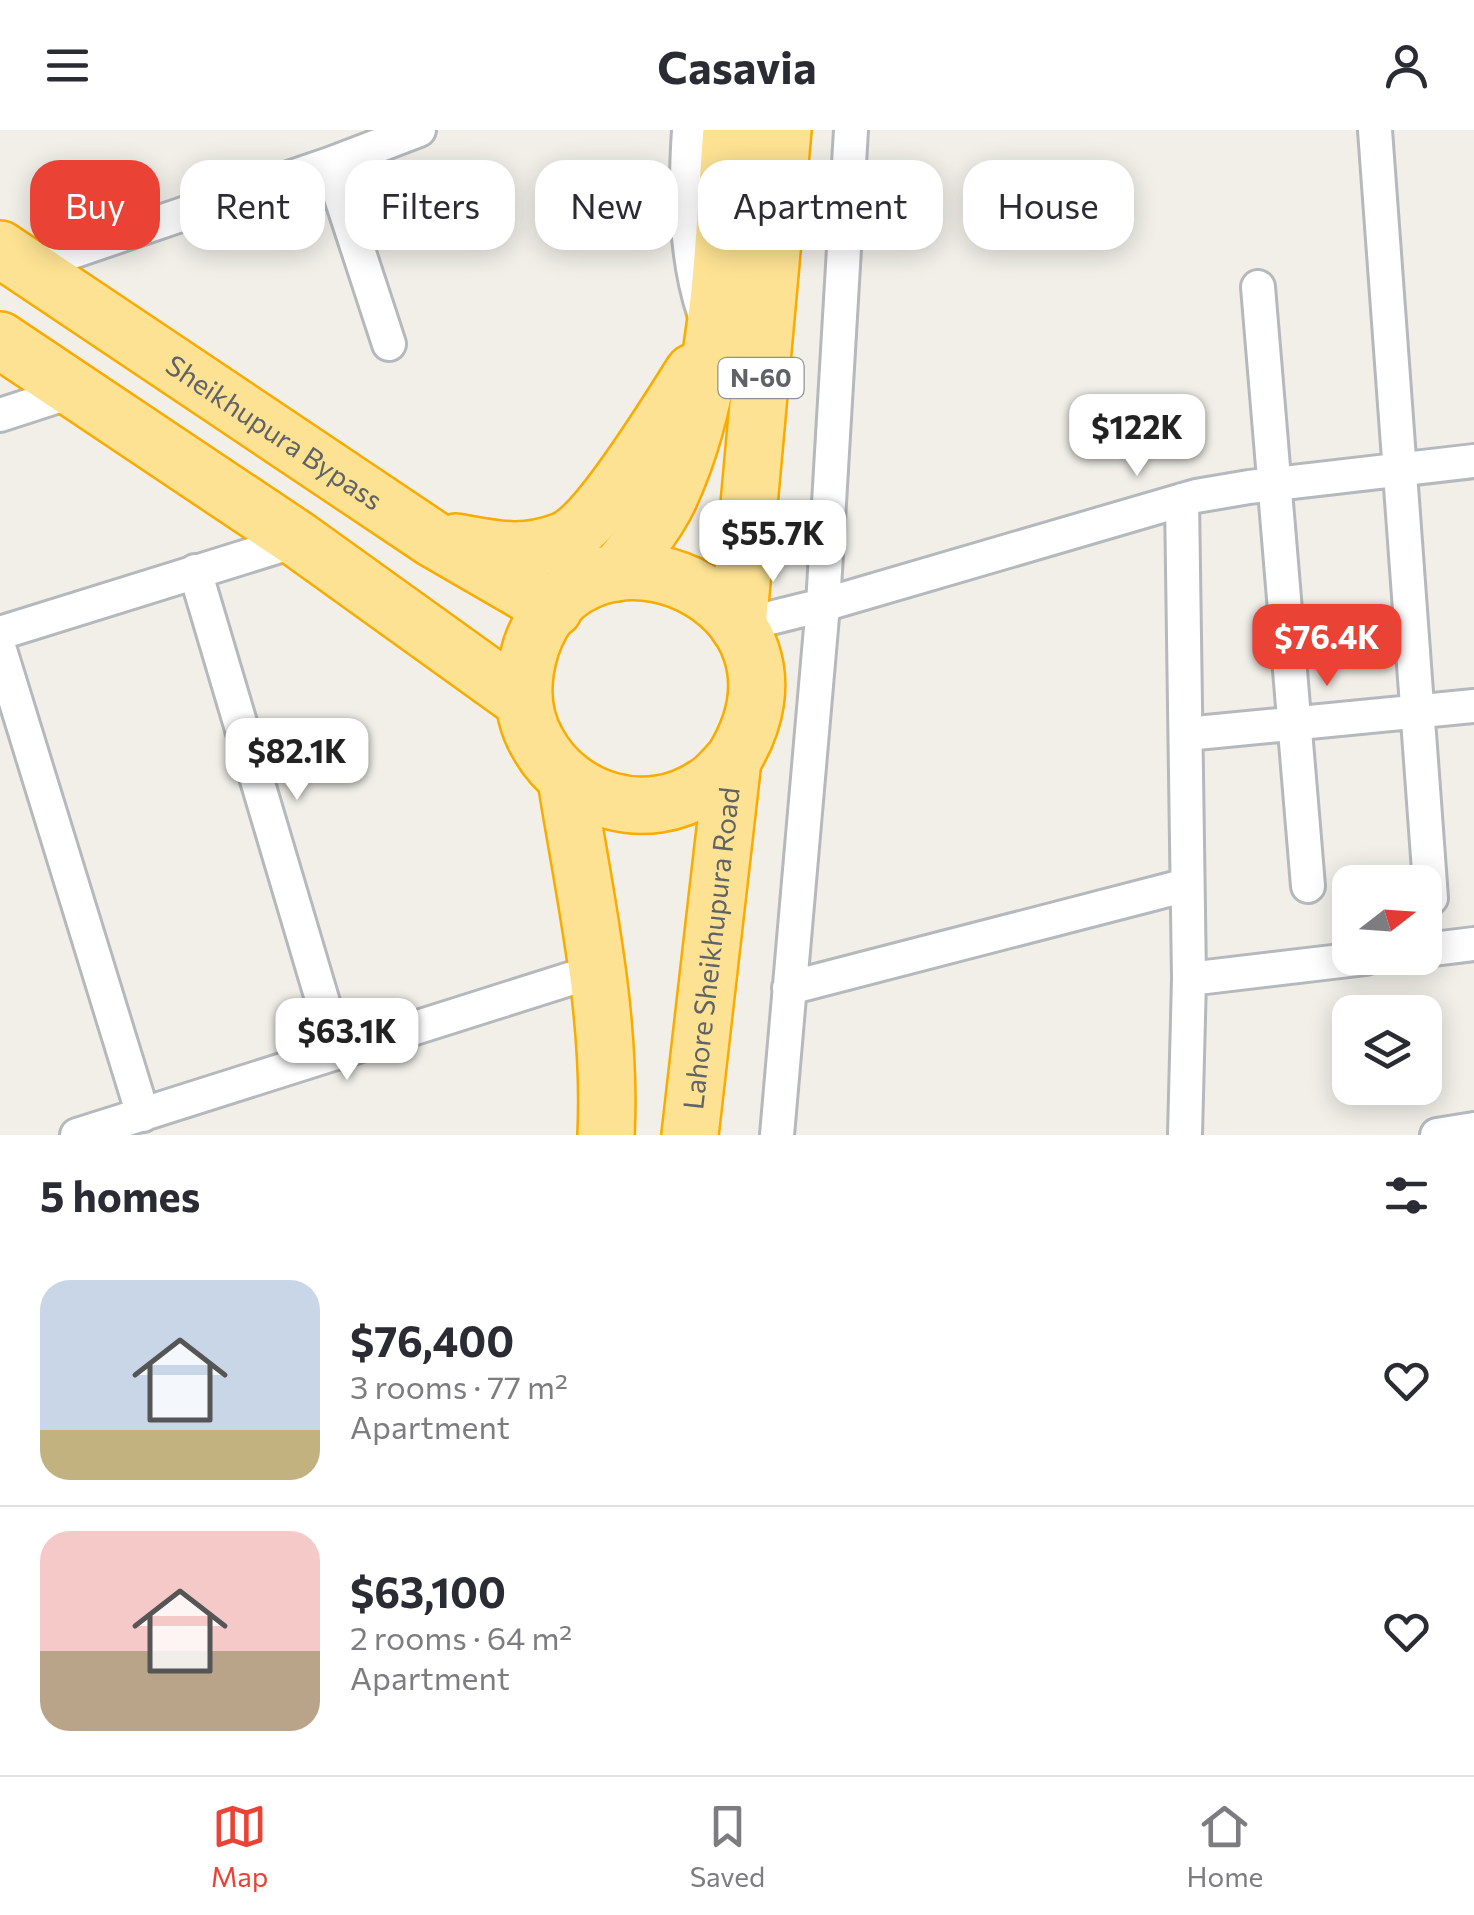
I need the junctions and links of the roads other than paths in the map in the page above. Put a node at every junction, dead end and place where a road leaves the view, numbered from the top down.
1 (418, 130) edge
2 (689, 130) edge
3 (731, 130) edge
4 (783, 130) edge
5 (852, 130) edge
6 (1375, 130) edge
7 (330, 164) junction
8 (14, 258) edge
9 (1258, 286) dead end
10 (0, 340) edge
11 (713, 340) junction
12 (389, 344) dead end
13 (74, 391) junction
14 (0, 415) edge
15 (1474, 461) edge
16 (1400, 469) junction
17 (1274, 484) junction
18 (1182, 500) junction
19 (433, 538) junction
20 (299, 540) junction
21 (196, 571) junction
22 (616, 574) junction
23 (823, 605) junction
24 (554, 608) junction
25 (738, 626) junction
26 (0, 633) edge
27 (0, 650) edge
28 (523, 701) junction
29 (1474, 706) edge
30 (1417, 712) junction
31 (1294, 724) junction
32 (1186, 734) junction
33 (733, 760) junction
34 (566, 780) junction
35 (1428, 865) edge
36 (1186, 886) junction
37 (1308, 886) dead end
38 (1474, 944) edge
39 (1442, 948) edge
40 (1332, 962) edge
41 (598, 970) junction
42 (1189, 980) junction
43 (790, 988) junction
44 (338, 1053) junction
45 (143, 1114) junction
46 (1474, 1129) edge
47 (77, 1135) edge
48 (606, 1135) edge
49 (690, 1135) edge
50 (776, 1135) edge
51 (1185, 1135) edge
52 (1437, 1135) edge

1 - 7 street
2 - 11 street
3 - 11 highway, N-60
4 - 25 highway, N-60
5 - 23 street
6 - 16 street
7 - 8 street
7 - 12 street
8 - 19 highway, Sheikhupura Bypass
9 - 17 street
10 - 13 highway
11 - 19 highway
11 - 22 highway, N-60
13 - 14 street
13 - 20 highway
15 - 16 street
16 - 17 street
16 - 30 street
17 - 18 street
17 - 31 street
18 - 23 street
18 - 32 street
19 - 24 highway, Sheikhupura Bypass
20 - 21 street
20 - 28 highway
21 - 26 street
21 - 44 street
22 - 24 highway
22 - 25 highway
23 - 25 street
23 - 43 street
24 - 28 highway
25 - 33 highway
27 - 45 street
28 - 34 highway
29 - 30 street
30 - 31 street
30 - 35 street
31 - 32 street
31 - 37 street
32 - 36 street
33 - 34 highway
33 - 49 highway, Lahore Sheikhupura Road
34 - 41 highway
36 - 42 street
36 - 43 street
38 - 39 street
40 - 42 street
41 - 44 street
41 - 48 highway
42 - 51 street
43 - 50 street
44 - 45 street
45 - 47 street
46 - 52 street

